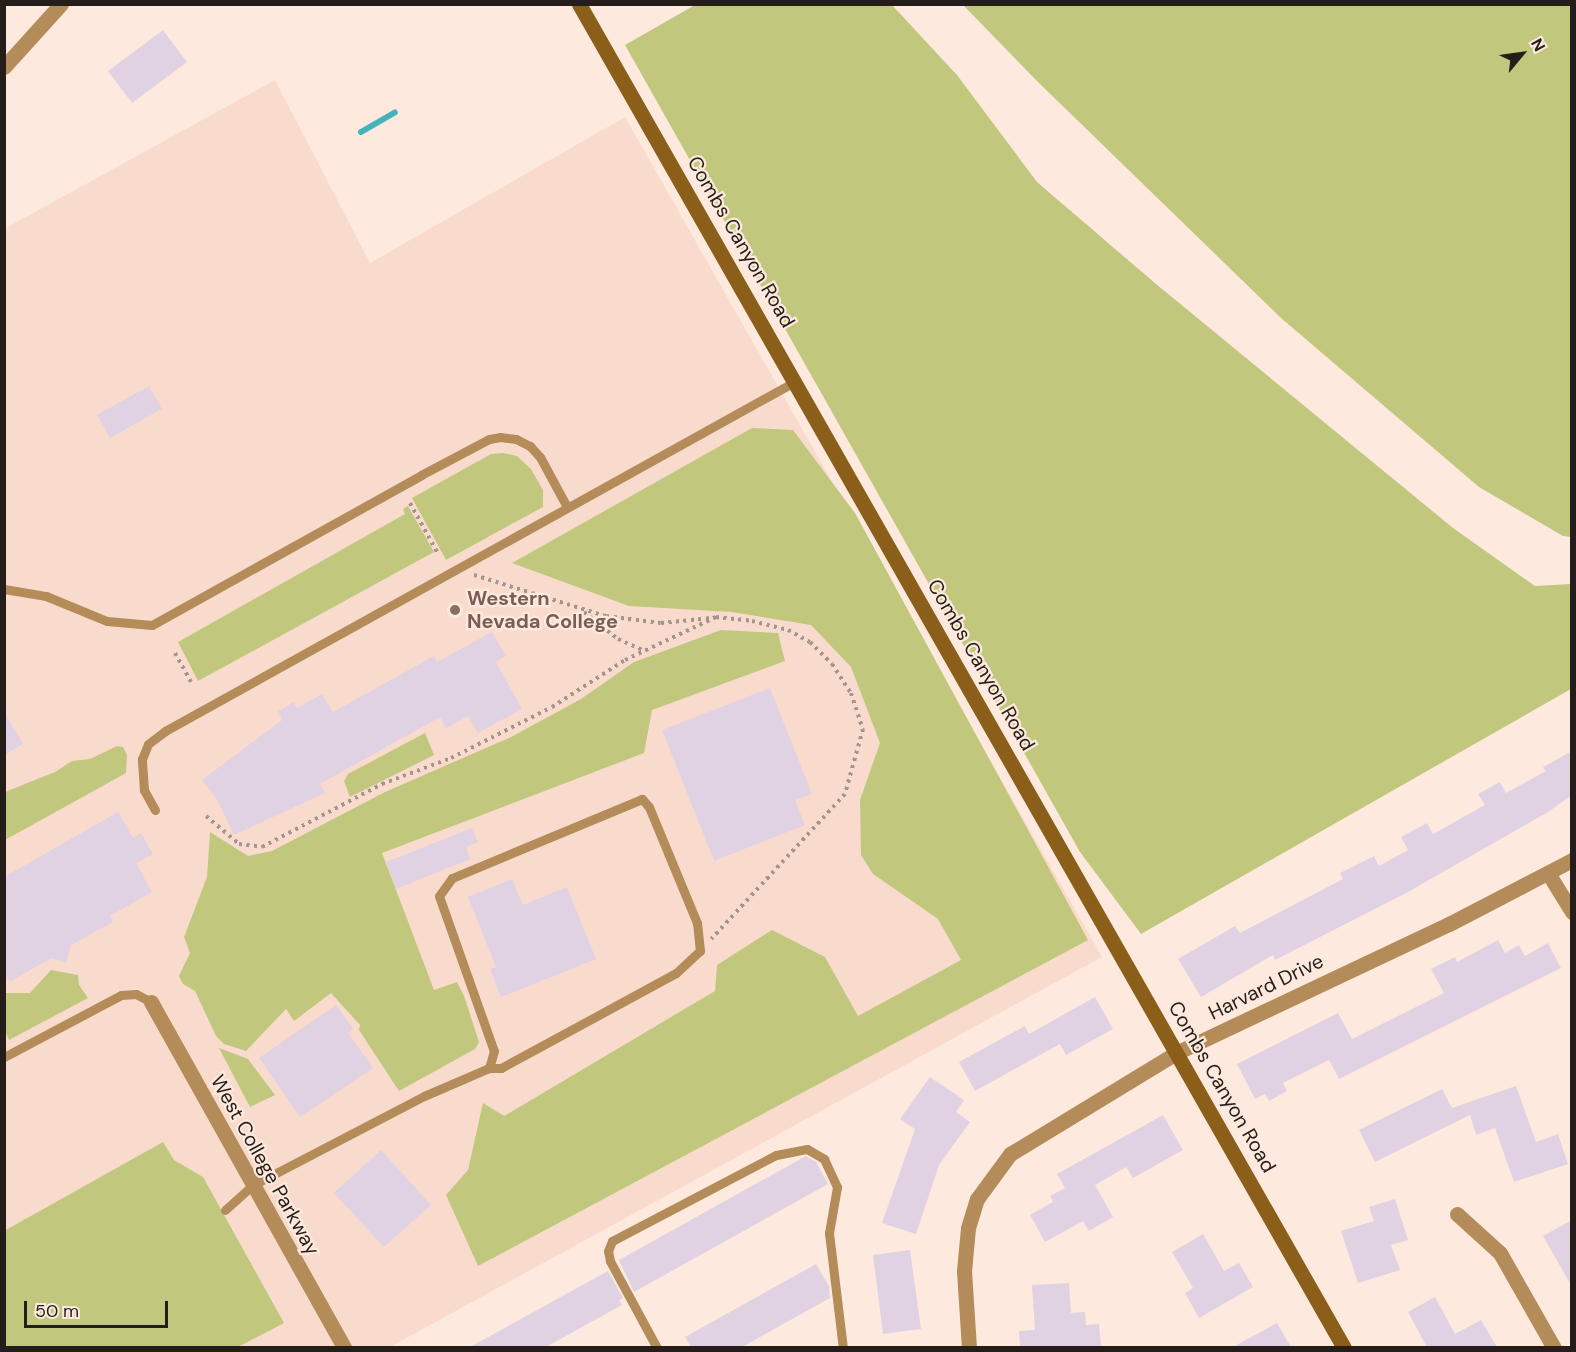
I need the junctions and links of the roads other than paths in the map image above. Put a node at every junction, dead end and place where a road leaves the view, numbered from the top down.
1 (61, 4) edge
2 (579, 4) edge
3 (4, 67) edge
4 (796, 381) junction
5 (567, 507) junction
6 (4, 589) edge
7 (155, 810) dead end
8 (1572, 860) edge
9 (1548, 873) junction
10 (1572, 912) edge
11 (151, 1002) joint
12 (1178, 1052) junction
13 (4, 1057) edge
14 (489, 1068) junction
15 (253, 1185) junction
16 (225, 1209) dead end
17 (1457, 1214) dead end
18 (344, 1347) edge
19 (657, 1347) edge
20 (843, 1347) edge
21 (969, 1347) edge
22 (1344, 1347) edge
23 (1554, 1347) edge

1 - 3 street
2 - 4 street, Combs Canyon Road
4 - 5 lane
4 - 12 street, Combs Canyon Road
5 - 6 lane
5 - 7 lane
8 - 9 street, Harvard Drive
9 - 10 street
9 - 12 street, Harvard Drive
11 - 13 lane
11 - 15 street, West College Parkway
12 - 21 street, Harvard Drive
12 - 22 street, Combs Canyon Road
14 - 14 lane
14 - 15 lane
15 - 16 lane
15 - 18 street, West College Parkway
17 - 23 street
19 - 20 lane

